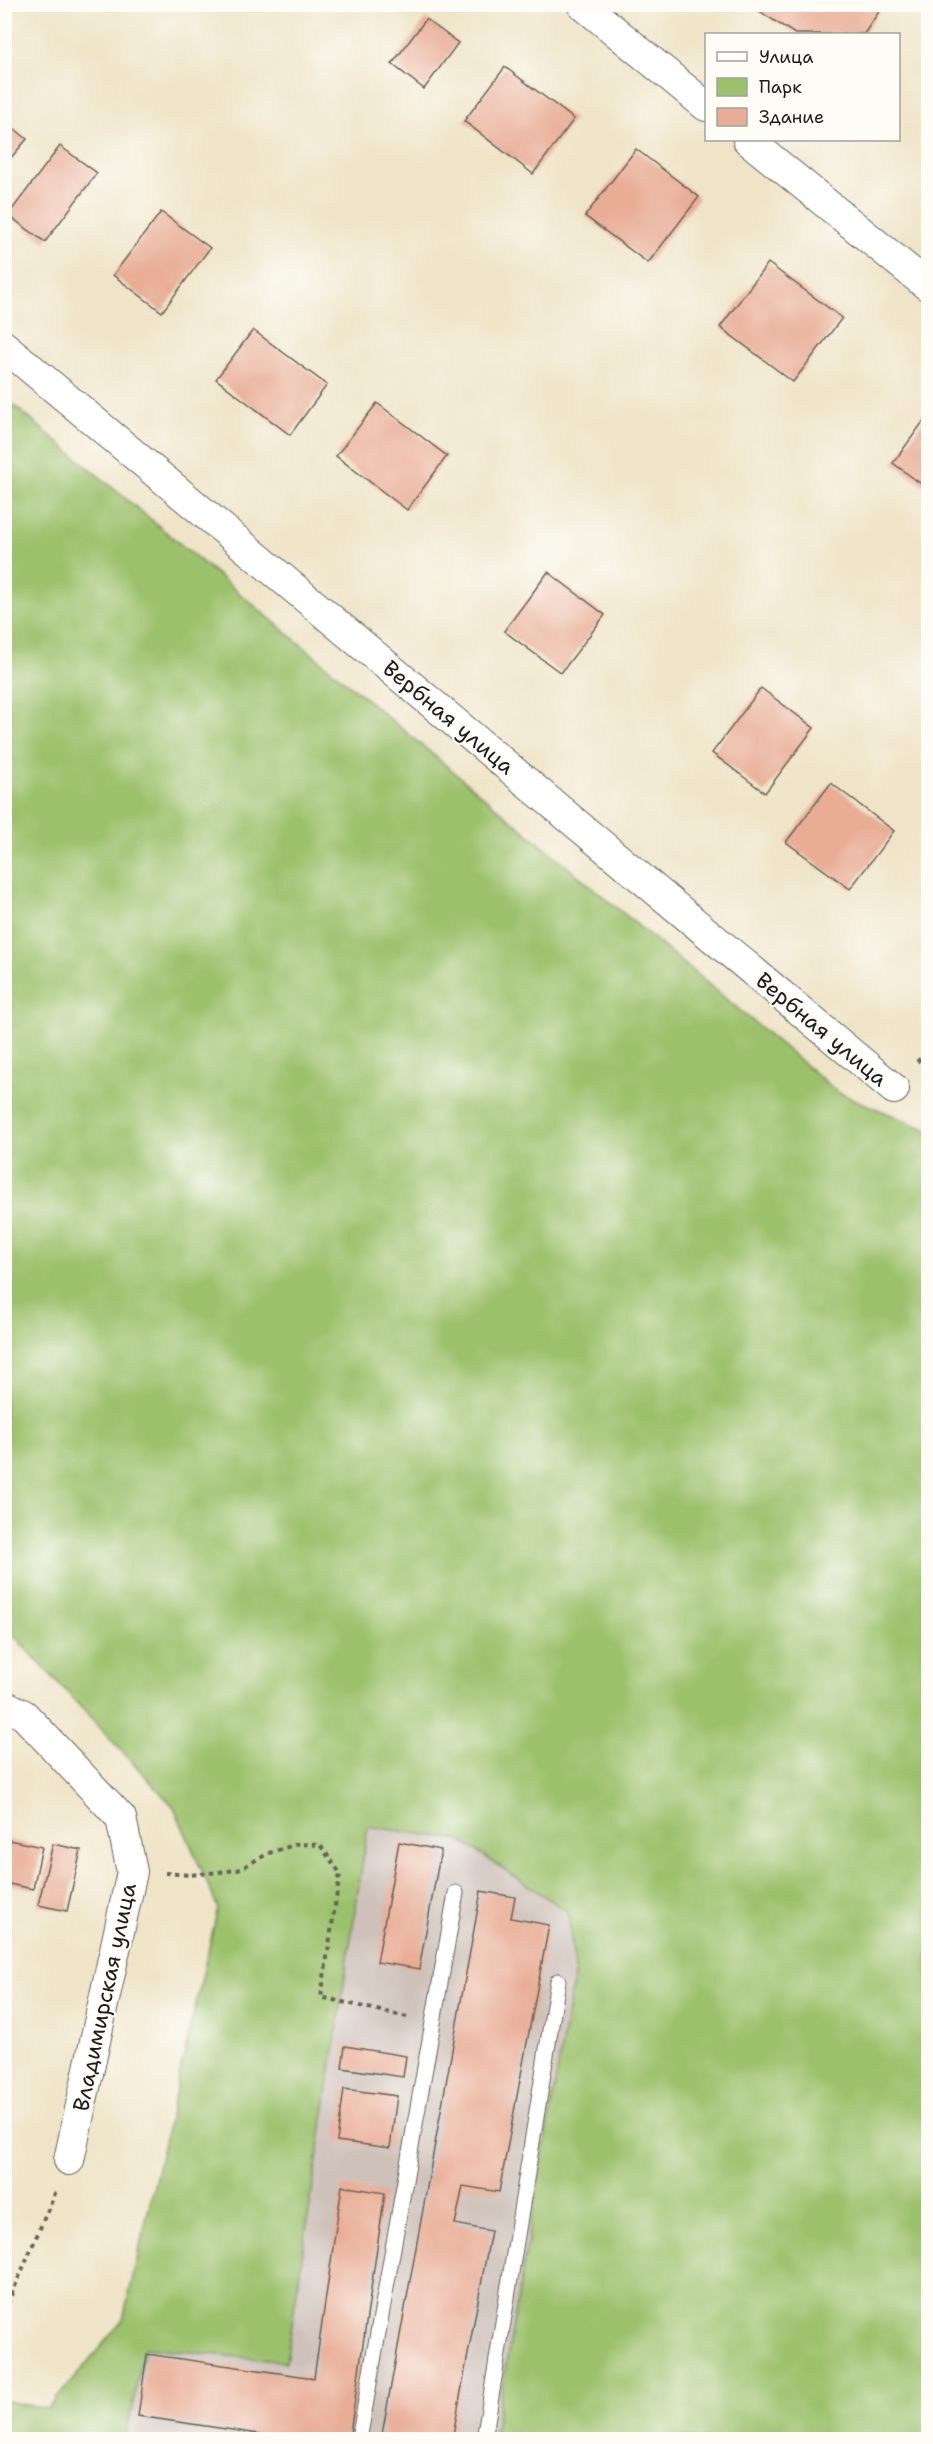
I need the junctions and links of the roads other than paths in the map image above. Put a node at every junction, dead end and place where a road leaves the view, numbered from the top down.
1 (582, 4) edge
2 (705, 105) edge
3 (749, 141) edge
4 (928, 286) edge
5 (4, 346) edge
6 (894, 1089) dead end
7 (4, 1705) edge
8 (456, 1893) dead end
9 (558, 1981) dead end
10 (69, 2160) road end
11 (359, 2439) edge
12 (483, 2439) edge

1 - 2 street
3 - 4 street
5 - 6 street, Вербная улица
7 - 10 street, Владимирская улица
8 - 11 lane
9 - 12 lane

